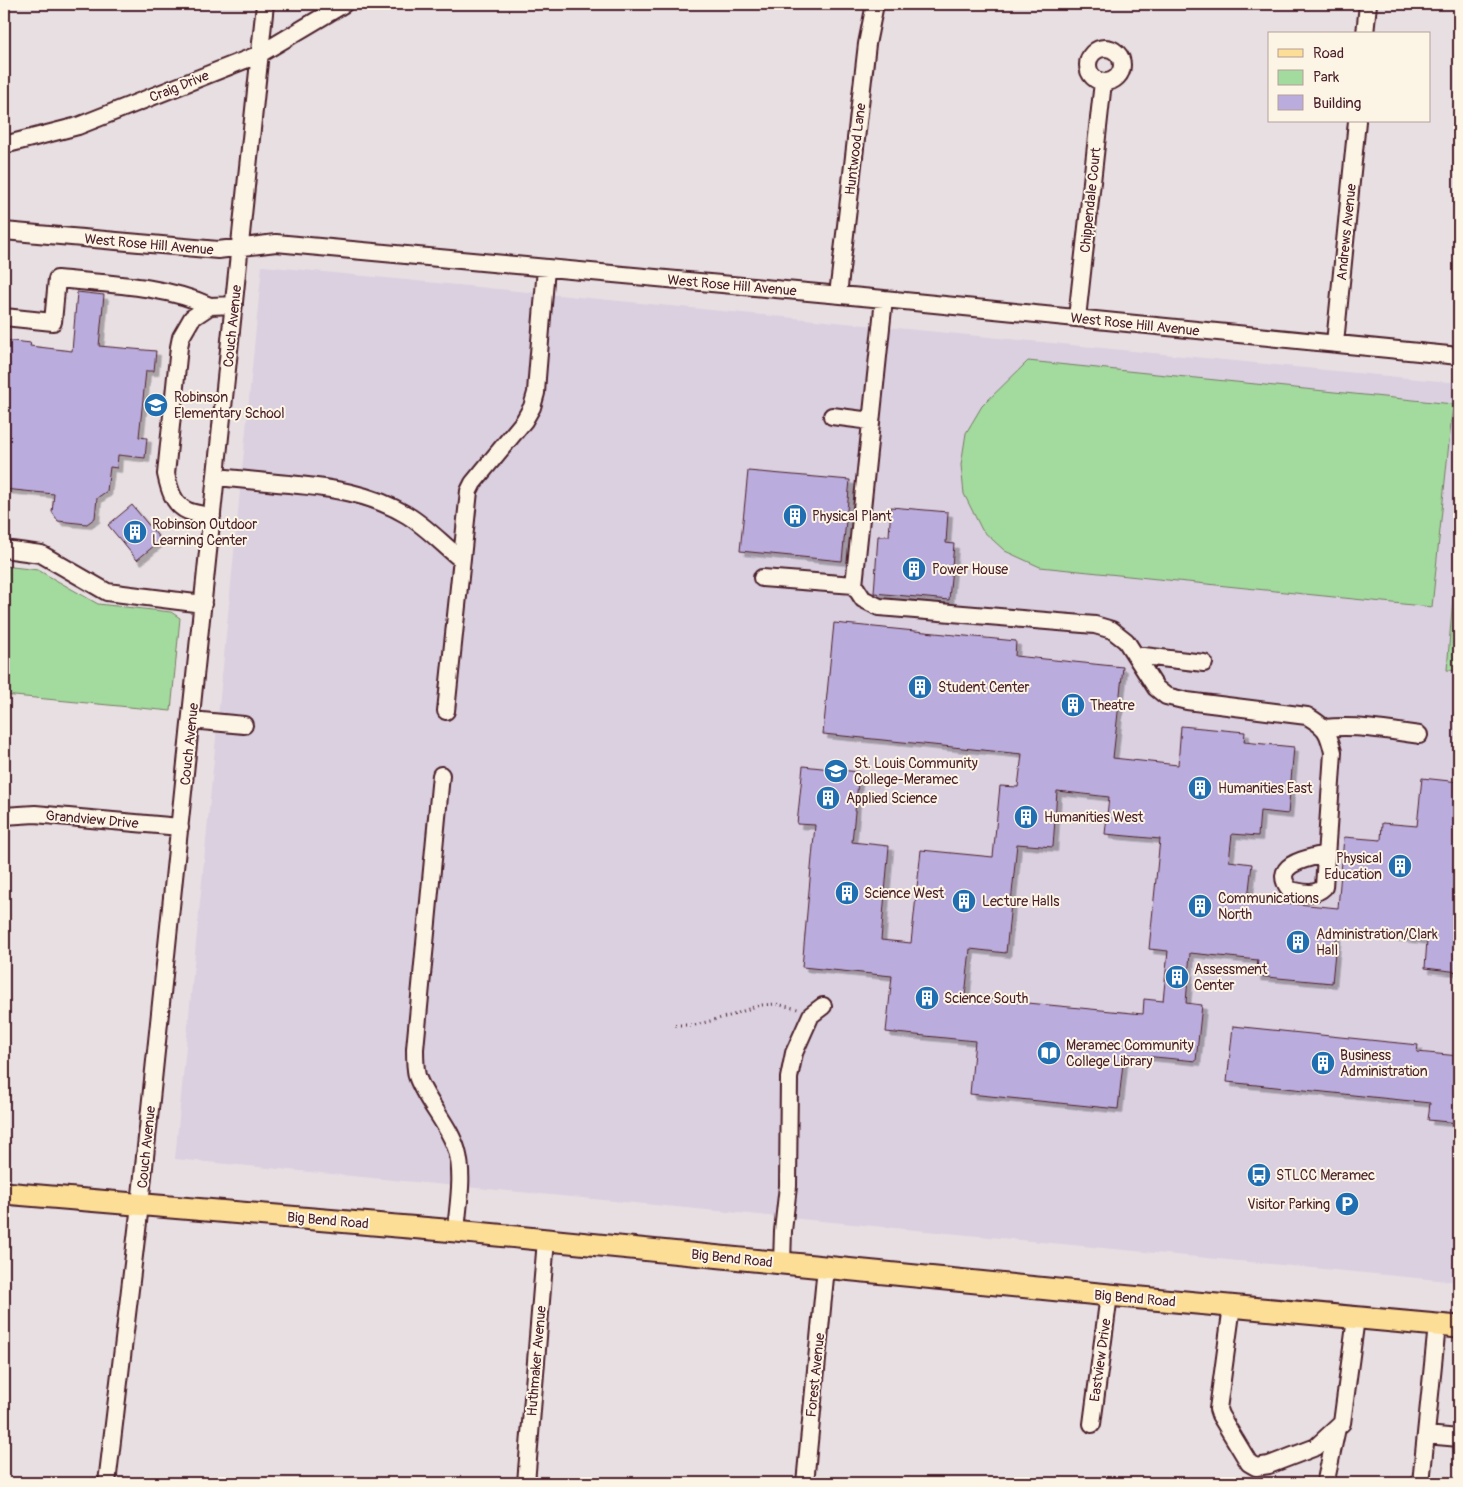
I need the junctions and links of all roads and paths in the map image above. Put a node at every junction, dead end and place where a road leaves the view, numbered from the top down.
1 (265, 4) edge
2 (344, 4) edge
3 (875, 4) edge
4 (1368, 4) edge
5 (1366, 32) edge
6 (260, 54) junction
7 (1103, 82) dead end
8 (1357, 122) edge
9 (4, 145) edge
10 (4, 231) edge
11 (240, 247) junction
12 (546, 268) junction
13 (838, 295) junction
14 (884, 299) junction
15 (234, 305) junction
16 (210, 306) junction
17 (4, 317) edge
18 (1077, 318) junction
19 (1335, 343) junction
20 (1459, 356) edge
21 (832, 416) dead end
22 (871, 421) junction
23 (216, 477) junction
24 (212, 516) junction
25 (4, 549) edge
26 (461, 559) junction
27 (762, 578) dead end
28 (854, 585) junction
29 (203, 604) junction
30 (1135, 655) junction
31 (1204, 663) dead end
32 (446, 711) dead end
33 (191, 720) junction
34 (244, 725) dead end
35 (1324, 728) junction
36 (1419, 735) dead end
37 (441, 775) dead end
38 (4, 816) edge
39 (180, 827) junction
40 (1326, 854) dead end
41 (817, 1011) joint
42 (675, 1025) dead end
43 (4, 1193) edge
44 (140, 1205) junction
45 (456, 1231) junction
46 (546, 1240) junction
47 (782, 1263) junction
48 (826, 1267) junction
49 (1109, 1295) junction
50 (1232, 1306) junction
51 (1356, 1318) junction
52 (1437, 1325) junction
53 (1459, 1327) edge
54 (1092, 1424) dead end
55 (1338, 1428) junction
56 (1426, 1435) junction
57 (1459, 1438) edge
58 (1326, 1480) dead end
59 (107, 1483) edge
60 (526, 1483) edge
61 (805, 1483) edge
62 (1421, 1483) edge

1 - 6 street, Couch Avenue
2 - 6 street, Craig Drive
3 - 13 street, Huntwood Lane
4 - 5 street
6 - 9 street, Craig Drive
6 - 11 street, Couch Avenue
7 - 18 street, Chippendale Court
8 - 19 street, Andrews Avenue
10 - 11 street, West Rose Hill Avenue
11 - 12 street, West Rose Hill Avenue
11 - 15 street, Couch Avenue
12 - 13 street, West Rose Hill Avenue
12 - 26 street
13 - 14 street, West Rose Hill Avenue
14 - 18 street, West Rose Hill Avenue
14 - 22 street
15 - 16 street
15 - 23 street, Couch Avenue
16 - 17 street
16 - 24 street
18 - 19 street, West Rose Hill Avenue
19 - 20 street, West Rose Hill Avenue
21 - 22 street
22 - 28 street
23 - 24 street, Couch Avenue
23 - 26 street
24 - 29 street, Couch Avenue
25 - 29 street
26 - 32 street
27 - 28 street
28 - 30 street
29 - 33 street, Couch Avenue
30 - 31 street
30 - 35 street
33 - 34 street
33 - 39 street, Couch Avenue
35 - 36 street
35 - 40 street
37 - 45 street
38 - 39 street, Grandview Drive
39 - 44 street, Couch Avenue
41 - 42 path
41 - 47 street
43 - 44 main road, Big Bend Road
44 - 45 main road, Big Bend Road
44 - 59 street, Couch Avenue
45 - 46 main road, Big Bend Road
46 - 47 main road, Big Bend Road
46 - 60 street, Huthmaker Avenue
47 - 48 main road, Big Bend Road
48 - 49 main road, Big Bend Road
48 - 61 street, Forest Avenue
49 - 50 main road, Big Bend Road
49 - 54 street, Eastview Drive
50 - 51 main road, Big Bend Road
50 - 55 street
51 - 52 main road, Big Bend Road
51 - 55 street
52 - 53 main road, Big Bend Road
52 - 56 street
55 - 58 street
56 - 57 street
56 - 62 street

